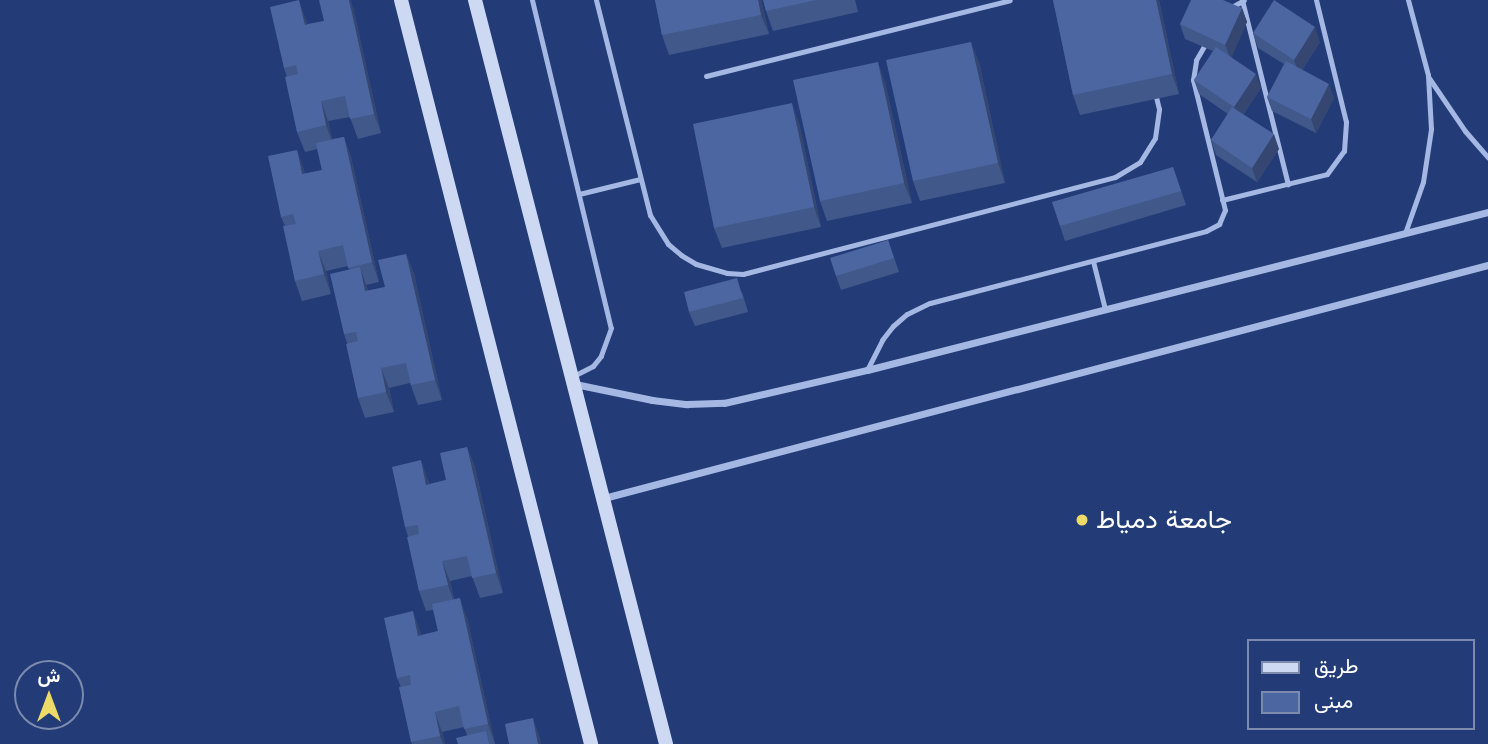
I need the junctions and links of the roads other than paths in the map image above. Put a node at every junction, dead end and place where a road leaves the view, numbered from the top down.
1 (401, 0) edge
2 (475, 0) edge
3 (532, 0) edge
4 (596, 0) edge
5 (1010, 0) edge
6 (1243, 0) edge
7 (1316, 0) edge
8 (1408, 0) edge
9 (1223, 13) edge
10 (1207, 40) edge
11 (1427, 75) junction
12 (706, 76) dead end
13 (1153, 85) edge
14 (1488, 157) edge
15 (640, 179) junction
16 (1288, 184) junction
17 (579, 194) junction
18 (1222, 200) junction
19 (1488, 212) edge
20 (1405, 233) junction
21 (1093, 261) junction
22 (1488, 265) edge
23 (1105, 309) junction
24 (867, 370) junction
25 (574, 380) junction
26 (604, 498) junction
27 (591, 744) edge
28 (666, 744) edge

1 - 27 main road
2 - 25 main road
3 - 17 lane
4 - 15 lane
5 - 12 lane
6 - 9 lane
6 - 16 lane
7 - 16 lane
8 - 11 lane
10 - 18 lane
11 - 14 lane
11 - 20 lane
13 - 15 lane
15 - 17 lane
16 - 18 lane
17 - 25 lane
18 - 21 lane
19 - 20 street
20 - 23 street
21 - 23 lane
21 - 24 lane
22 - 26 street
23 - 24 street
24 - 25 street
25 - 26 main road
26 - 28 main road

